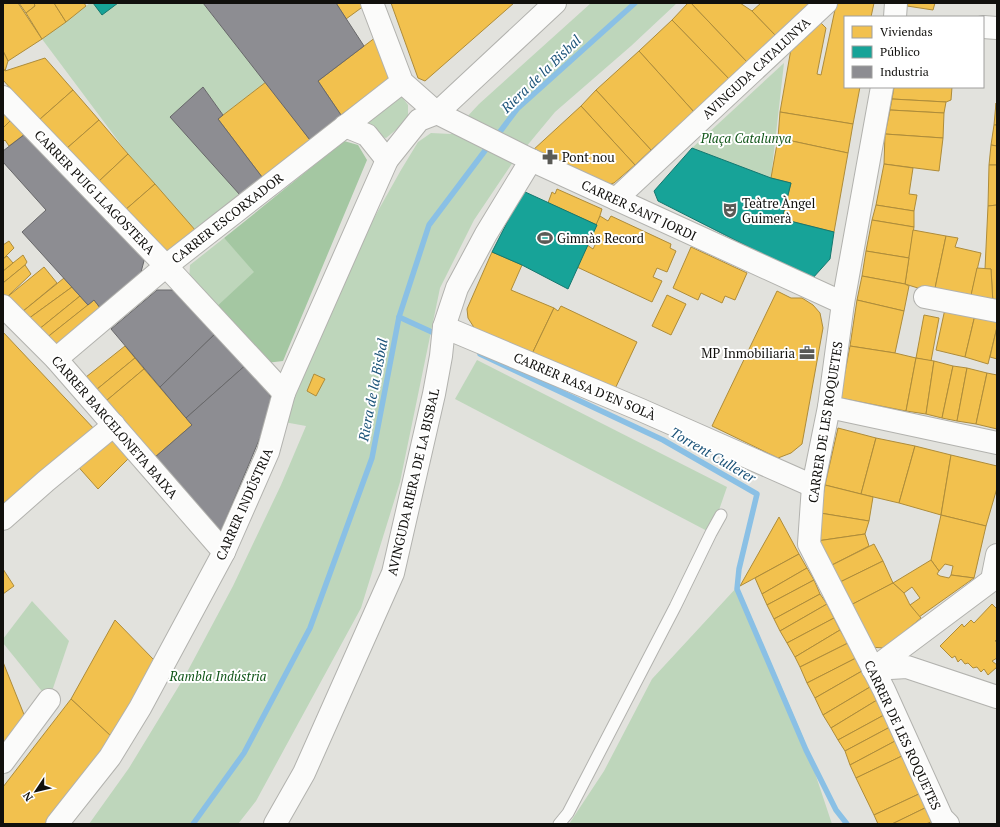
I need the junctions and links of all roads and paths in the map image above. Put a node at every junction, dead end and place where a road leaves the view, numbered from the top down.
1 (372, 3) edge
2 (555, 3) edge
3 (826, 3) edge
4 (896, 3) edge
5 (895, 16) edge
6 (984, 27) edge
7 (997, 28) edge
8 (402, 82) junction
9 (882, 88) edge
10 (3, 97) edge
11 (446, 117) junction
12 (345, 126) junction
13 (526, 157) junction
14 (387, 160) junction
15 (616, 199) junction
16 (166, 266) junction
17 (925, 297) dead end
18 (843, 303) junction
19 (3, 306) edge
20 (997, 311) edge
21 (444, 327) junction
22 (56, 359) junction
23 (284, 393) junction
24 (829, 407) junction
25 (114, 424) junction
26 (997, 443) edge
27 (812, 486) junction
28 (721, 515) dead end
29 (3, 519) edge
30 (224, 552) junction
31 (997, 555) edge
32 (995, 580) edge
33 (873, 669) junction
34 (997, 697) edge
35 (49, 700) dead end
36 (3, 762) edge
37 (57, 824) edge
38 (275, 824) edge
39 (559, 824) edge
40 (948, 824) edge

1 - 8 street
2 - 11 street
3 - 15 street, AVINGUDA CATALUNYA
4 - 5 street
6 - 7 street
8 - 11 street, CARRER SANT JORDI
8 - 12 street, CARRER ESCORXADOR
9 - 18 street, CARRER DE LES ROQUETES
10 - 16 street, CARRER PUIG LLAGOSTERA
11 - 13 street, CARRER SANT JORDI
11 - 14 street, CARRER INDÚSTRIA
12 - 14 street
12 - 16 street, CARRER ESCORXADOR
13 - 15 street, CARRER SANT JORDI
13 - 21 street, AVINGUDA RIERA DE LA BISBAL
14 - 23 street, CARRER INDÚSTRIA
15 - 18 street, CARRER SANT JORDI
16 - 22 street, CARRER ESCORXADOR
16 - 23 street, CARRER PUIG LLAGOSTERA
17 - 20 street
18 - 24 street, CARRER DE LES ROQUETES
19 - 22 street, CARRER BARCELONETA BAIXA
21 - 27 street, CARRER RASA D'EN SOLÀ
21 - 38 street, AVINGUDA RIERA DE LA BISBAL
22 - 25 street, CARRER BARCELONETA BAIXA
23 - 30 street, CARRER INDÚSTRIA
24 - 26 street
24 - 27 street, CARRER DE LES ROQUETES
25 - 29 street
25 - 30 street, CARRER BARCELONETA BAIXA
27 - 33 street, CARRER DE LES ROQUETES
28 - 39 lane
30 - 37 street, CARRER INDÚSTRIA
31 - 32 street
32 - 33 street
33 - 34 street
33 - 40 street, CARRER DE LES ROQUETES
35 - 36 street

